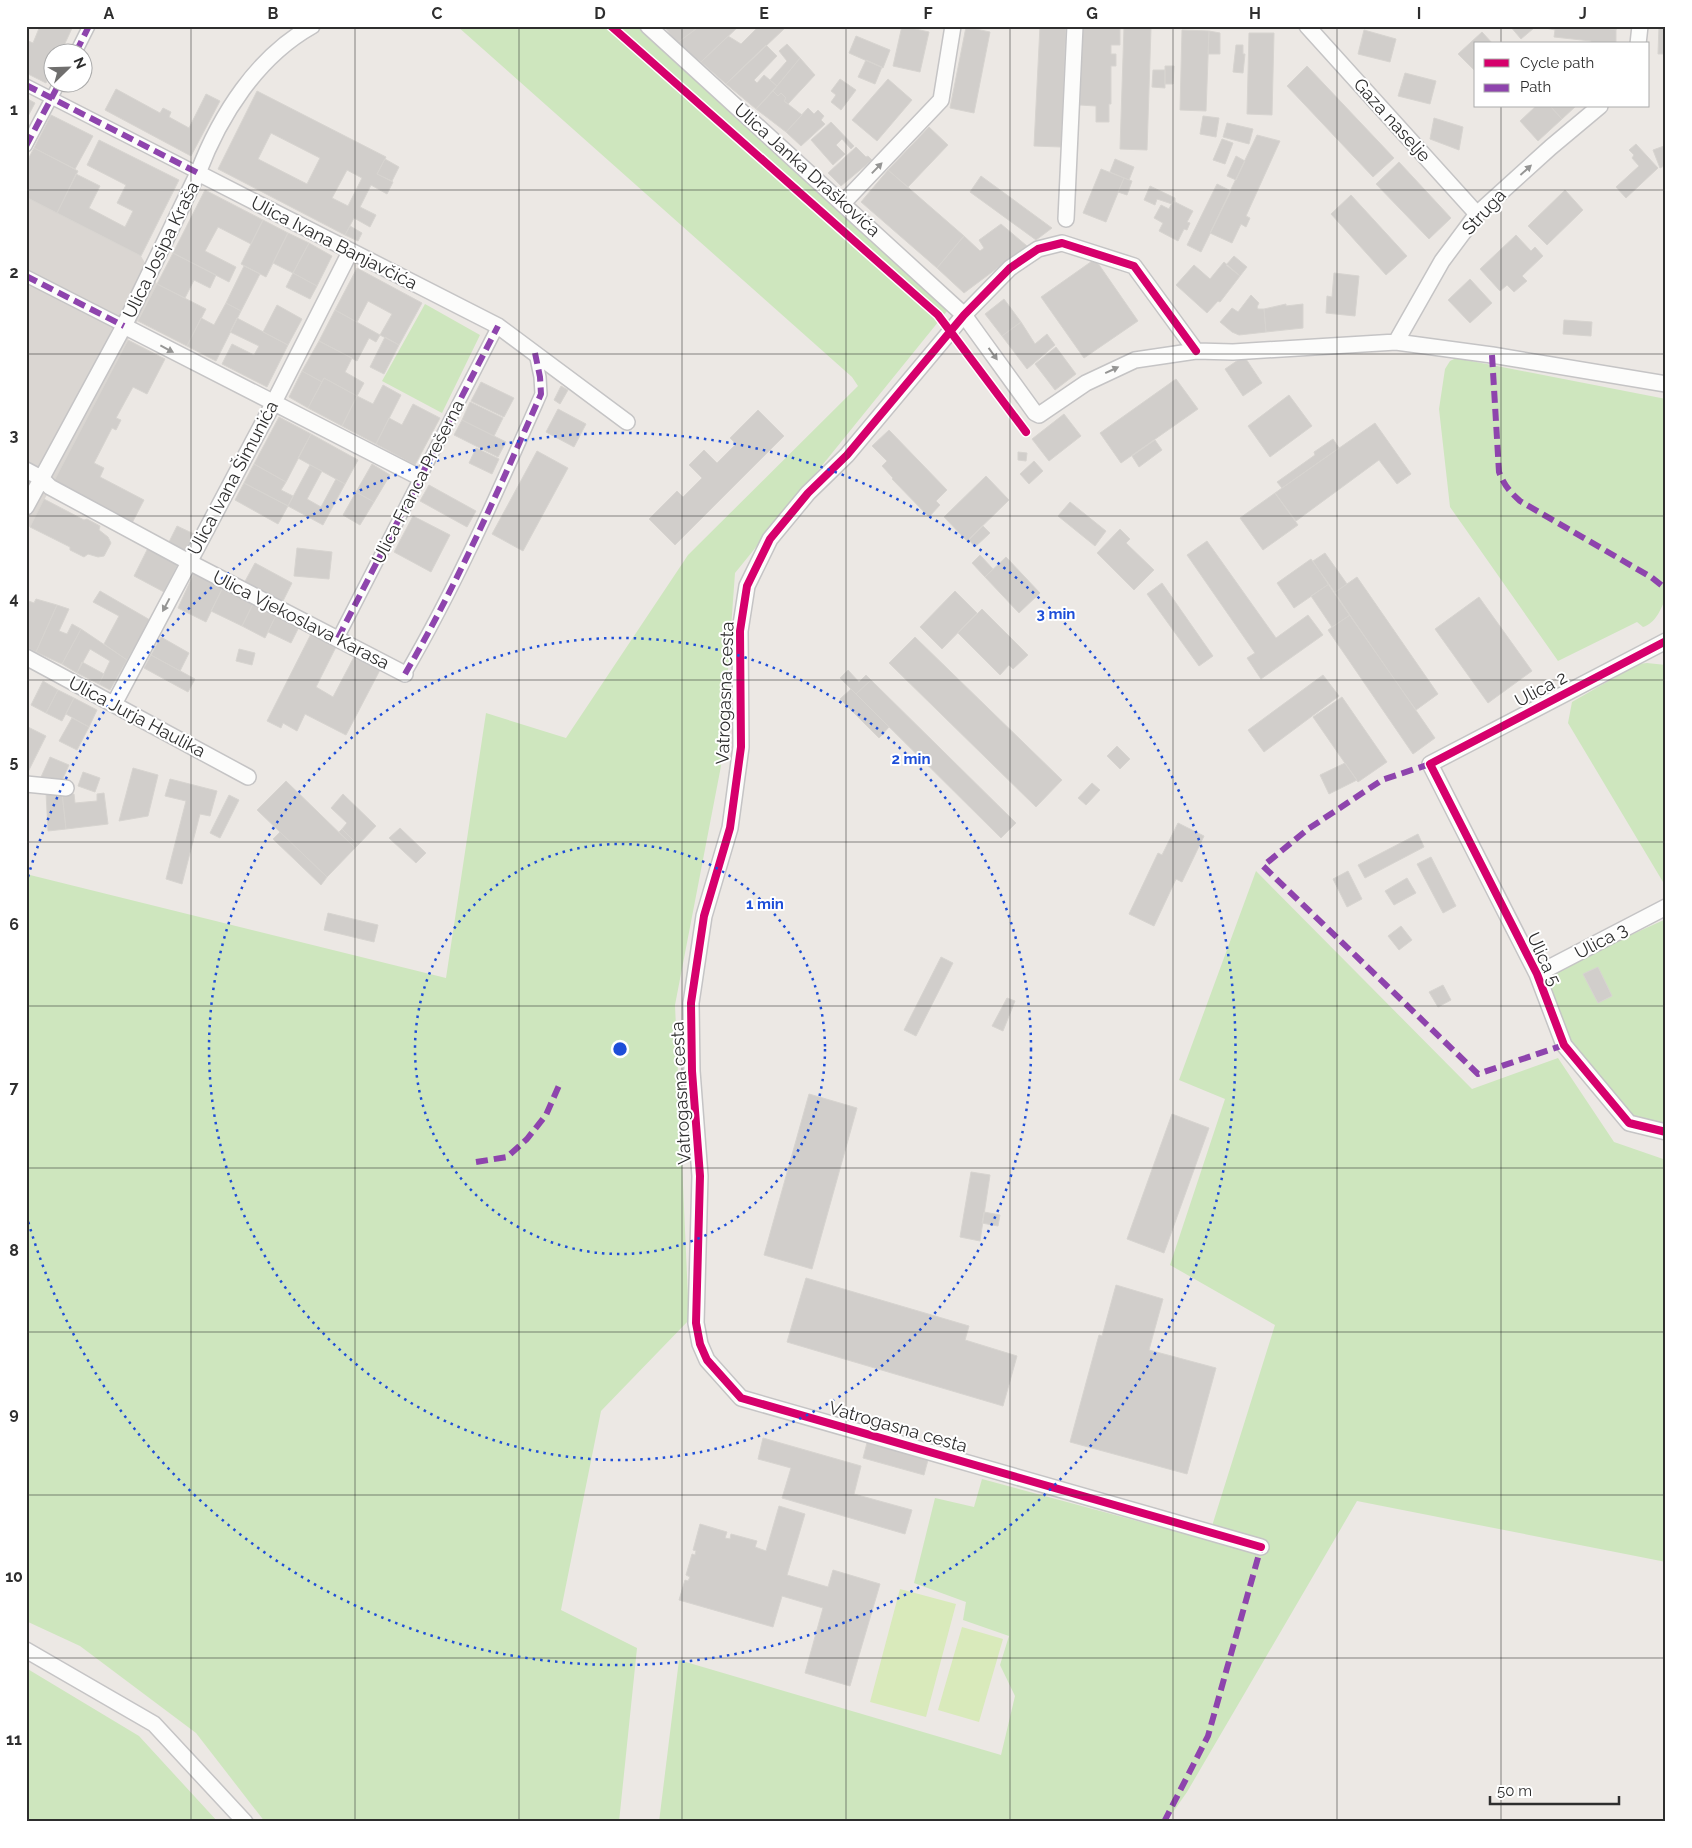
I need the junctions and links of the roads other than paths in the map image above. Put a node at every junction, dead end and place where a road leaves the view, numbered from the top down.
1 (89, 26) edge
2 (648, 26) edge
3 (953, 26) edge
4 (1075, 26) edge
5 (1307, 26) edge
6 (1640, 26) edge
7 (302, 28) edge
8 (81, 42) edge
9 (1638, 42) edge
10 (26, 85) edge
11 (55, 92) edge
12 (52, 98) junction
13 (1598, 108) edge
14 (26, 146) edge
15 (198, 173) junction
16 (843, 203) junction
17 (1477, 214) junction
18 (1066, 219) dead end
19 (350, 252) junction
20 (26, 276) edge
21 (964, 315) junction
22 (124, 326) junction
23 (498, 326) junction
24 (1396, 342) junction
25 (1196, 352) junction
26 (535, 353) junction
27 (1666, 384) edge
28 (273, 404) junction
29 (627, 422) dead end
30 (26, 470) edge
31 (419, 477) junction
32 (41, 478) junction
33 (26, 507) edge
34 (189, 562) junction
35 (338, 638) junction
36 (1666, 641) edge
37 (26, 657) edge
38 (405, 674) joint
39 (114, 704) junction
40 (1430, 764) joint
41 (248, 777) dead end
42 (26, 784) edge
43 (66, 788) dead end
44 (1666, 907) edge
45 (1537, 974) junction
46 (1666, 1132) edge
47 (1261, 1547) dead end
48 (26, 1650) edge
49 (245, 1822) edge

1 - 8 street
2 - 16 street, Ulica Janka Draškovića
16 -> 3 street
4 - 18 street
5 - 17 street, Gaza naselje
6 - 9 street
7 - 15 street, Ulica Josipa Kraša
10 - 12 street, Ulica Ivana Banjavčića
11 - 12 street
12 - 14 street
12 - 15 street, Ulica Ivana Banjavčića
17 -> 13 street, Struga
15 - 19 street, Ulica Ivana Banjavčića
15 - 22 street, Ulica Josipa Kraša
16 - 21 street, Ulica Janka Draškovića
17 - 24 street, Struga
19 - 23 street, Ulica Ivana Banjavčića
19 - 28 street, Ulica Ivana Šimunića
20 - 22 street
21 -> 25 street, Ulica Janka Draškovića
21 - 25 street, Vatrogasna cesta
21 - 47 street, Vatrogasna cesta
22 -> 28 street
22 - 32 street, Ulica Josipa Kraša
23 - 26 street, Ulica Ivana Banjavčića
23 - 31 street, Ulica Franca Prešerna
24 - 25 street
24 - 27 street
26 - 29 street, Ulica Ivana Banjavčića
26 - 38 street
28 - 31 street
28 - 34 street, Ulica Ivana Šimunića
30 - 32 street, Ulica Vjekoslava Karasa
31 - 35 street, Ulica Franca Prešerna
32 - 33 street, Ulica Josipa Kraša
32 - 34 street, Ulica Vjekoslava Karasa
34 - 35 street, Ulica Vjekoslava Karasa
34 -> 39 street, Ulica Ivana Šimunića
35 - 38 street, Ulica Vjekoslava Karasa
36 - 40 street, Ulica 2
37 - 39 street, Ulica Jurja Haulika
39 - 41 street, Ulica Jurja Haulika
40 - 45 street, Ulica 5
42 - 43 street
44 - 45 street, Ulica 3
45 - 46 street, Ulica 5
48 - 49 street

